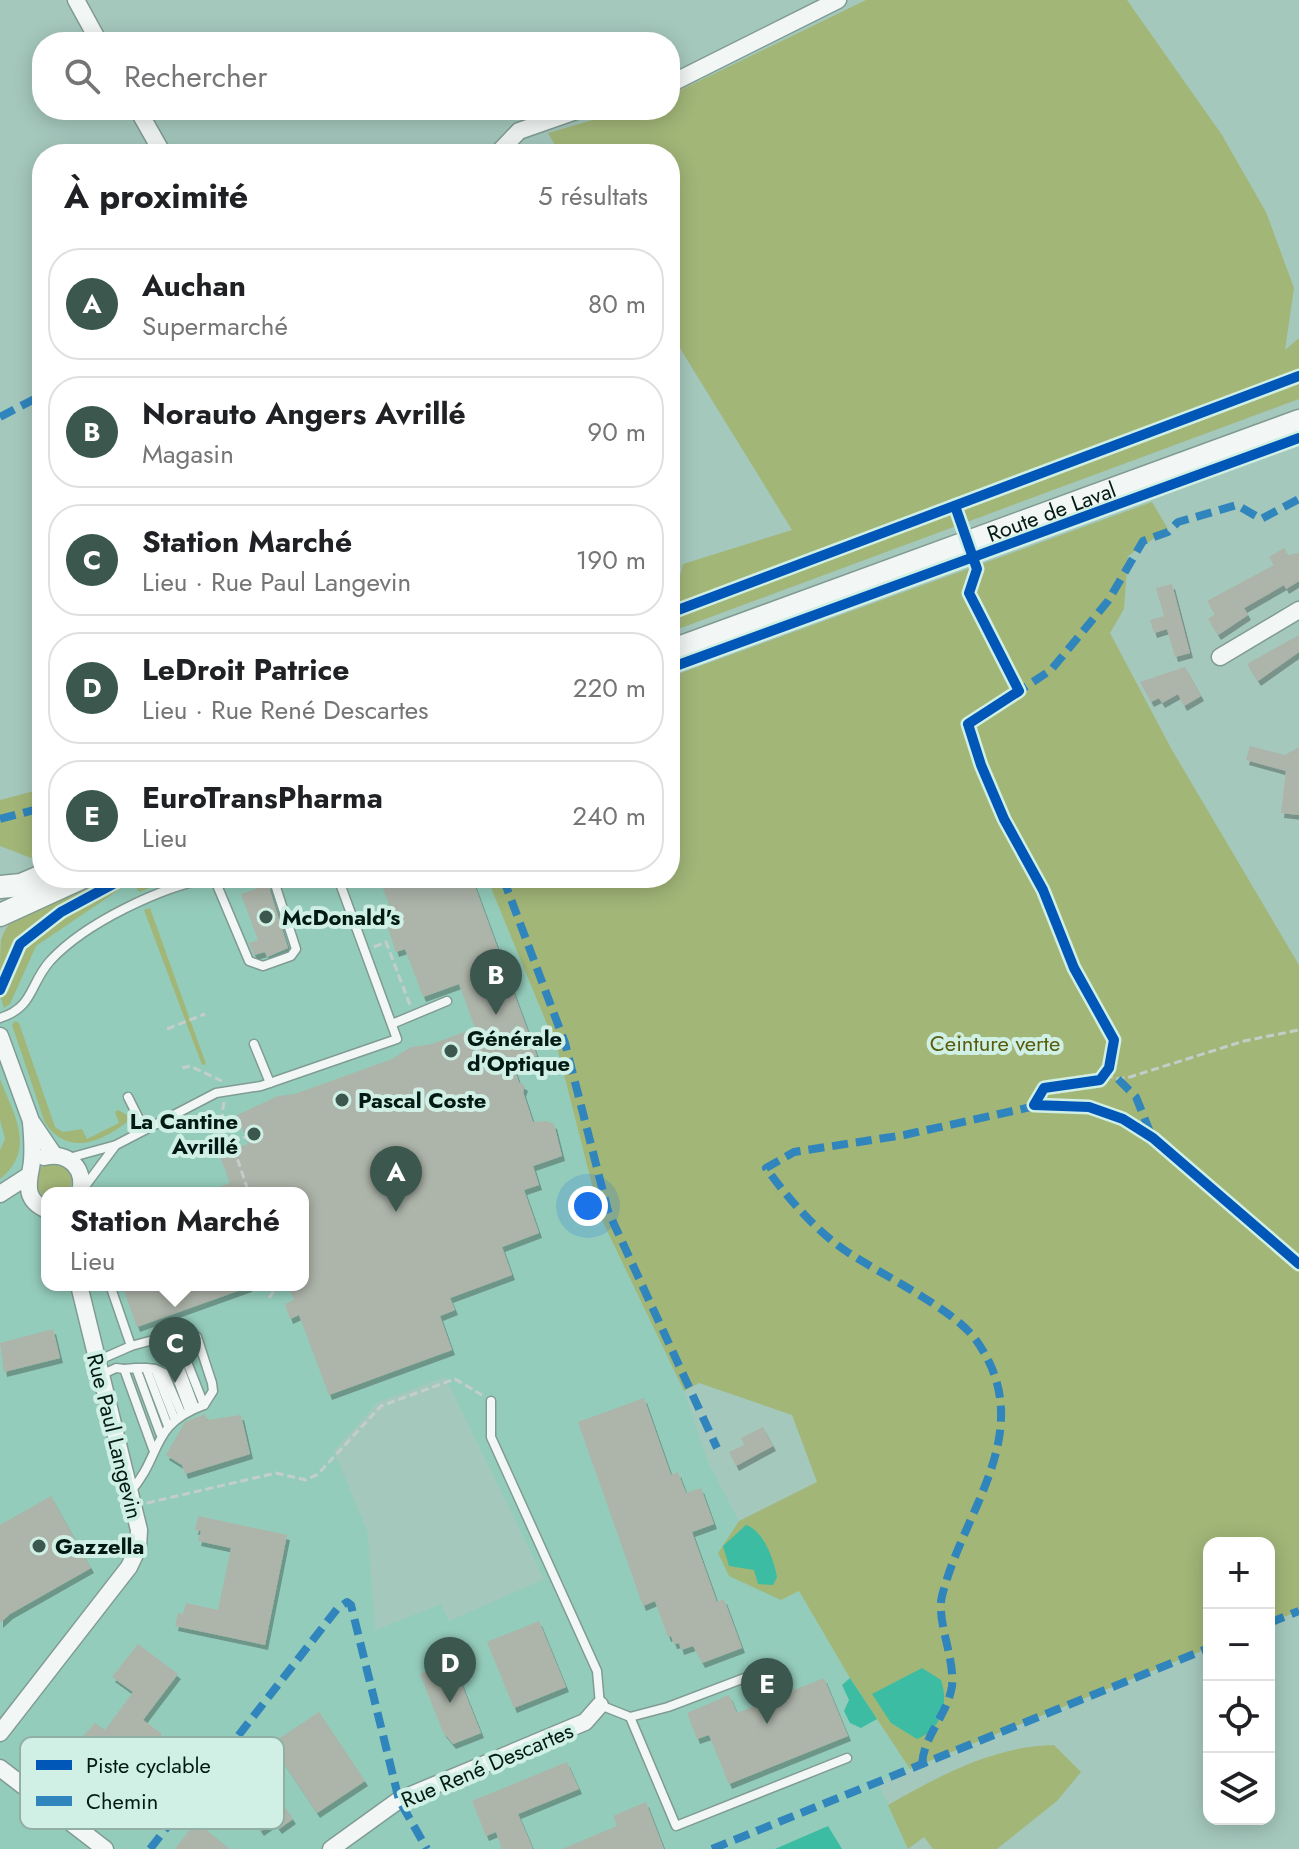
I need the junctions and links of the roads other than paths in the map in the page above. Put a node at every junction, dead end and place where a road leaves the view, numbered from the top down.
1 (76, 0) edge
2 (838, 0) edge
3 (94, 32) edge
4 (680, 79) edge
5 (144, 120) edge
6 (550, 120) edge
7 (157, 144) edge
8 (507, 144) edge
9 (1299, 421) edge
10 (1299, 610) edge
11 (680, 647) edge
12 (1220, 657) dead end
13 (32, 880) edge
14 (0, 887) edge
15 (59, 888) edge
16 (174, 888) edge
17 (217, 888) edge
18 (276, 888) edge
19 (342, 888) edge
20 (0, 915) edge
21 (447, 1001) dead end
22 (0, 1018) edge
23 (392, 1024) junction
24 (0, 1036) edge
25 (254, 1044) dead end
26 (270, 1083) junction
27 (128, 1097) dead end
28 (31, 1121) junction
29 (144, 1129) junction
30 (116, 1145) junction
31 (61, 1157) junction
32 (29, 1172) junction
33 (81, 1187) edge
34 (85, 1187) edge
35 (0, 1197) edge
36 (40, 1205) edge
37 (80, 1291) edge
38 (112, 1291) edge
39 (164, 1336) junction
40 (131, 1346) junction
41 (176, 1356) junction
42 (98, 1368) junction
43 (136, 1368) junction
44 (151, 1368) junction
45 (124, 1369) junction
46 (491, 1401) road end
47 (186, 1414) junction
48 (160, 1433) junction
49 (153, 1450) junction
50 (129, 1493) junction
51 (771, 1668) dead end
52 (600, 1705) junction
53 (630, 1717) junction
54 (0, 1733) edge
55 (847, 1758) dead end
56 (0, 1768) edge
57 (20, 1783) edge
58 (79, 1829) edge
59 (105, 1849) edge
60 (331, 1849) edge

1 - 3 street
2 - 4 street
5 - 7 street
6 - 8 street
9 - 11 main road, Route de Laval
10 - 12 street
13 - 14 main road
15 - 20 main road
16 - 22 lane
17 - 18 lane
19 - 23 lane
21 - 23 lane
23 - 26 lane
24 - 28 street
25 - 26 lane
26 - 29 lane
27 - 29 lane
28 - 31 street
28 - 32 street
29 - 30 lane
30 - 31 lane
30 - 34 lane
31 - 32 street
31 - 33 street
32 - 35 street
32 - 36 street
35 - 36 street
37 - 42 street, Rue Paul Langevin
38 - 40 lane
39 - 40 lane
39 - 41 lane
39 - 47 lane
40 - 42 lane
41 - 47 lane
41 - 47 lane
42 - 45 lane
42 - 50 street, Rue Paul Langevin
43 - 44 lane
43 - 45 lane
43 - 48 lane
44 - 47 lane
44 - 47 lane
45 - 49 lane
46 - 52 lane
47 - 48 lane
48 - 49 lane
49 - 50 lane
50 - 54 street, Rue Paul Langevin
51 - 53 lane
52 - 53 lane
52 - 60 street, Rue René Descartes
53 - 55 lane
56 - 57 street
58 - 59 street

